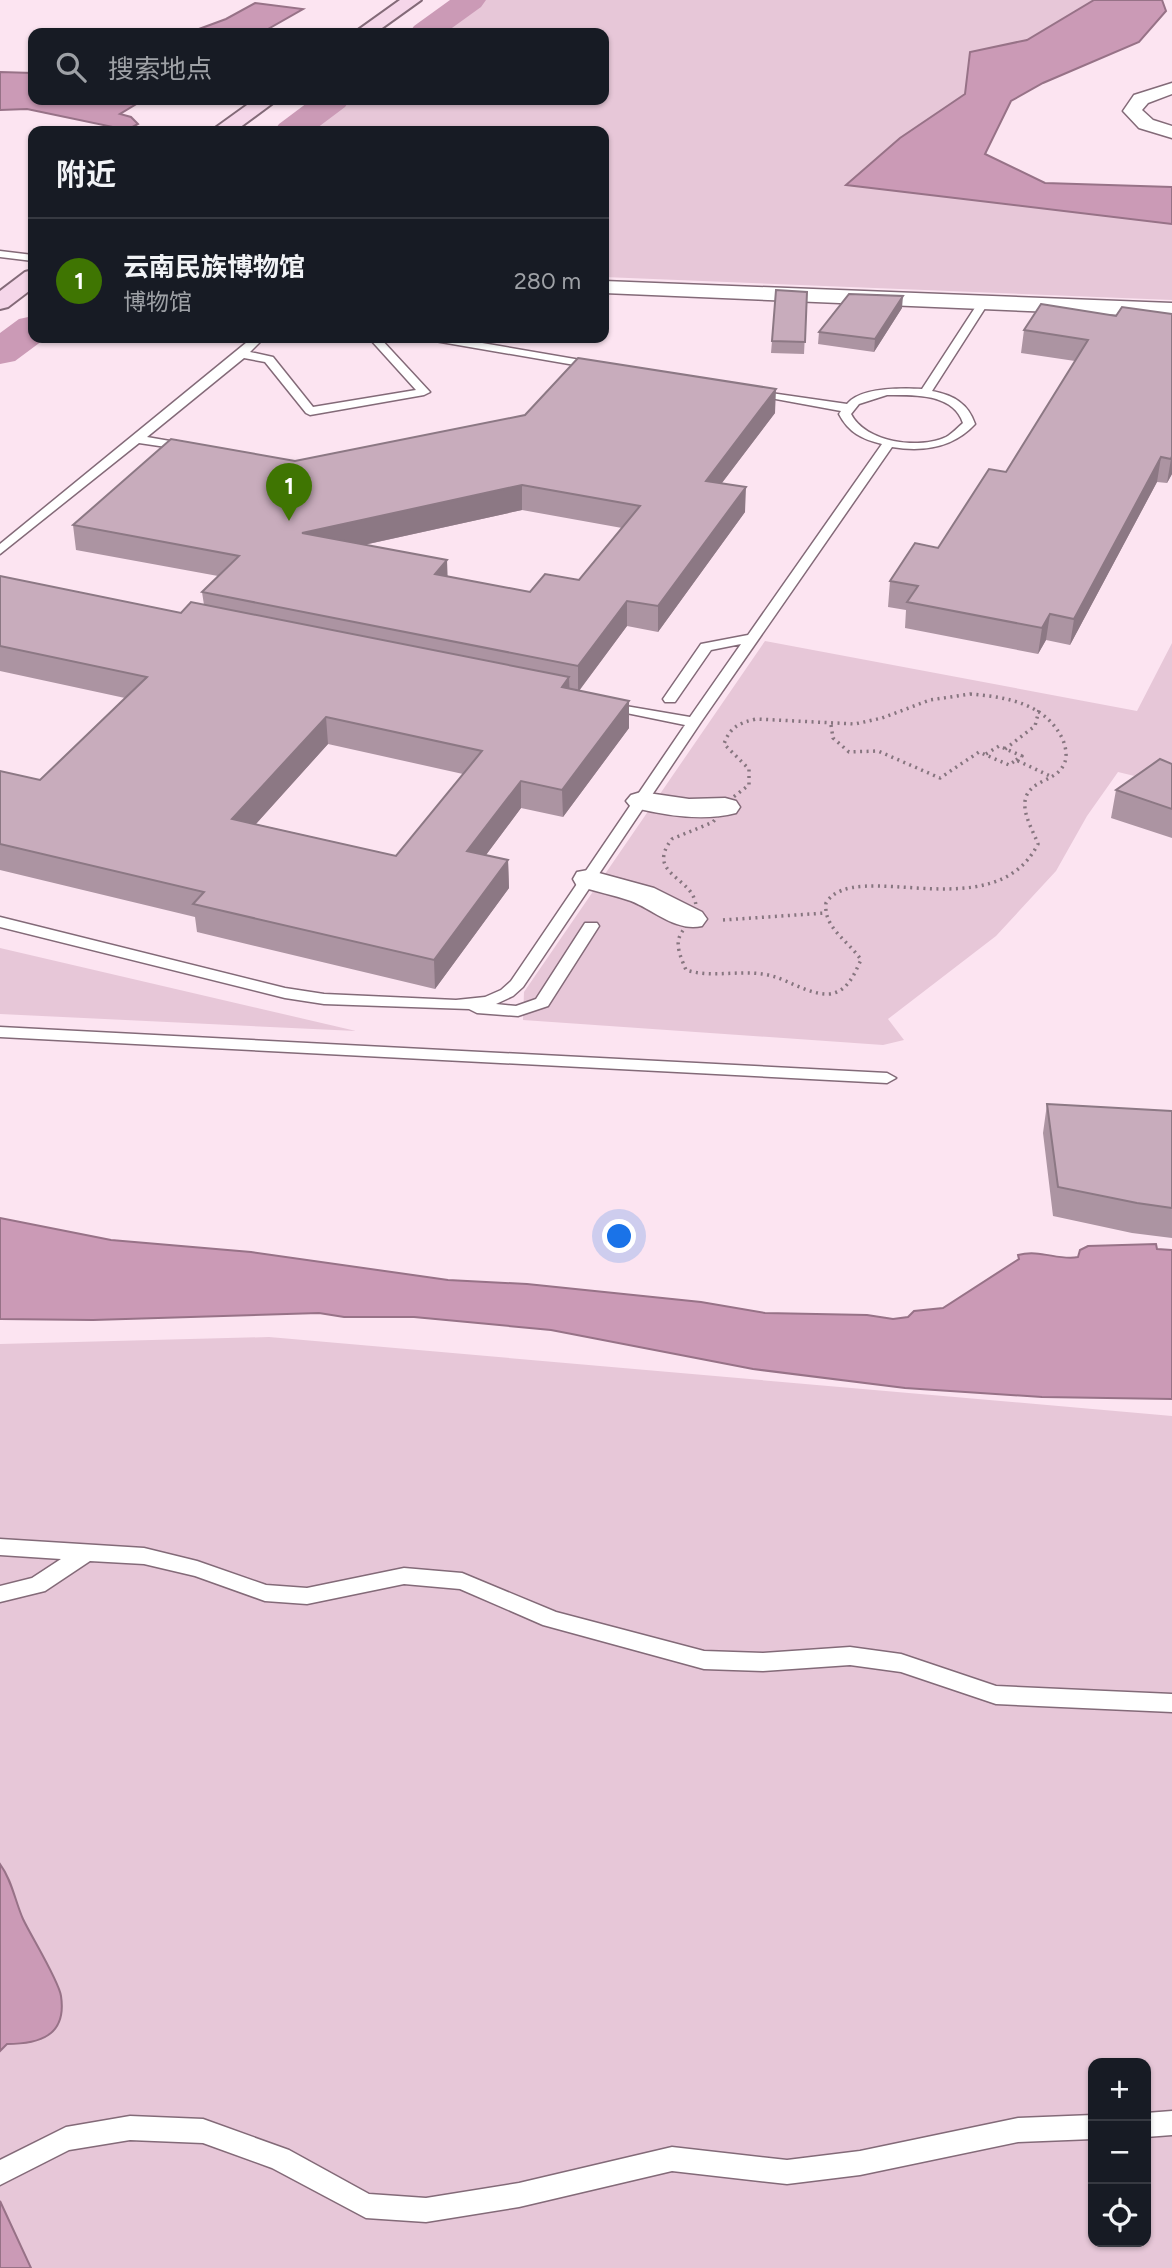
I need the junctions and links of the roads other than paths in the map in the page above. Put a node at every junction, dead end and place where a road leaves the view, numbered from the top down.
1 (412, 0) edge
2 (433, 0) edge
3 (370, 28) edge
4 (392, 28) edge
5 (1172, 88) edge
6 (260, 105) edge
7 (283, 105) edge
8 (228, 126) edge
9 (253, 126) edge
10 (1172, 132) edge
11 (0, 254) edge
12 (28, 257) edge
13 (28, 281) edge
14 (609, 286) edge
15 (0, 302) edge
16 (984, 302) junction
17 (1172, 310) edge
18 (253, 343) edge
19 (379, 343) edge
20 (459, 343) edge
21 (242, 354) junction
22 (617, 369) edge
23 (739, 390) edge
24 (925, 393) junction
25 (847, 408) junction
26 (137, 439) junction
27 (888, 444) junction
28 (204, 451) edge
29 (0, 551) edge
30 (752, 638) junction
31 (670, 699) dead end
32 (599, 703) edge
33 (694, 722) junction
34 (640, 801) junction
35 (725, 807) road end
36 (588, 879) junction
37 (691, 919) road end
38 (0, 922) edge
39 (592, 926) dead end
40 (456, 1005) junction
41 (0, 1032) edge
42 (887, 1077) dead end
43 (0, 1547) edge
44 (86, 1553) junction
45 (0, 1594) edge
46 (1172, 1703) edge
47 (1172, 2123) edge
48 (1151, 2125) edge
49 (1088, 2127) edge
50 (6, 2170) edge

1 - 3 main road
2 - 4 main road
5 - 10 street
6 - 8 main road
7 - 9 main road
11 - 12 lane
13 - 15 main road
14 - 16 street
16 - 17 street
16 - 24 lane
18 - 21 lane
19 - 21 lane
20 - 22 lane
21 - 26 lane
23 - 25 lane
24 - 25 lane
24 - 27 lane
25 - 27 lane
26 - 28 lane
26 - 29 lane
27 - 30 lane
30 - 31 lane
30 - 33 lane
32 - 33 lane
33 - 34 lane
34 - 35 street
34 - 36 lane
36 - 37 street
36 - 40 lane
38 - 40 lane
39 - 40 lane
41 - 42 lane
43 - 44 lane
44 - 45 lane
44 - 46 lane
47 - 48 lane
49 - 50 lane

